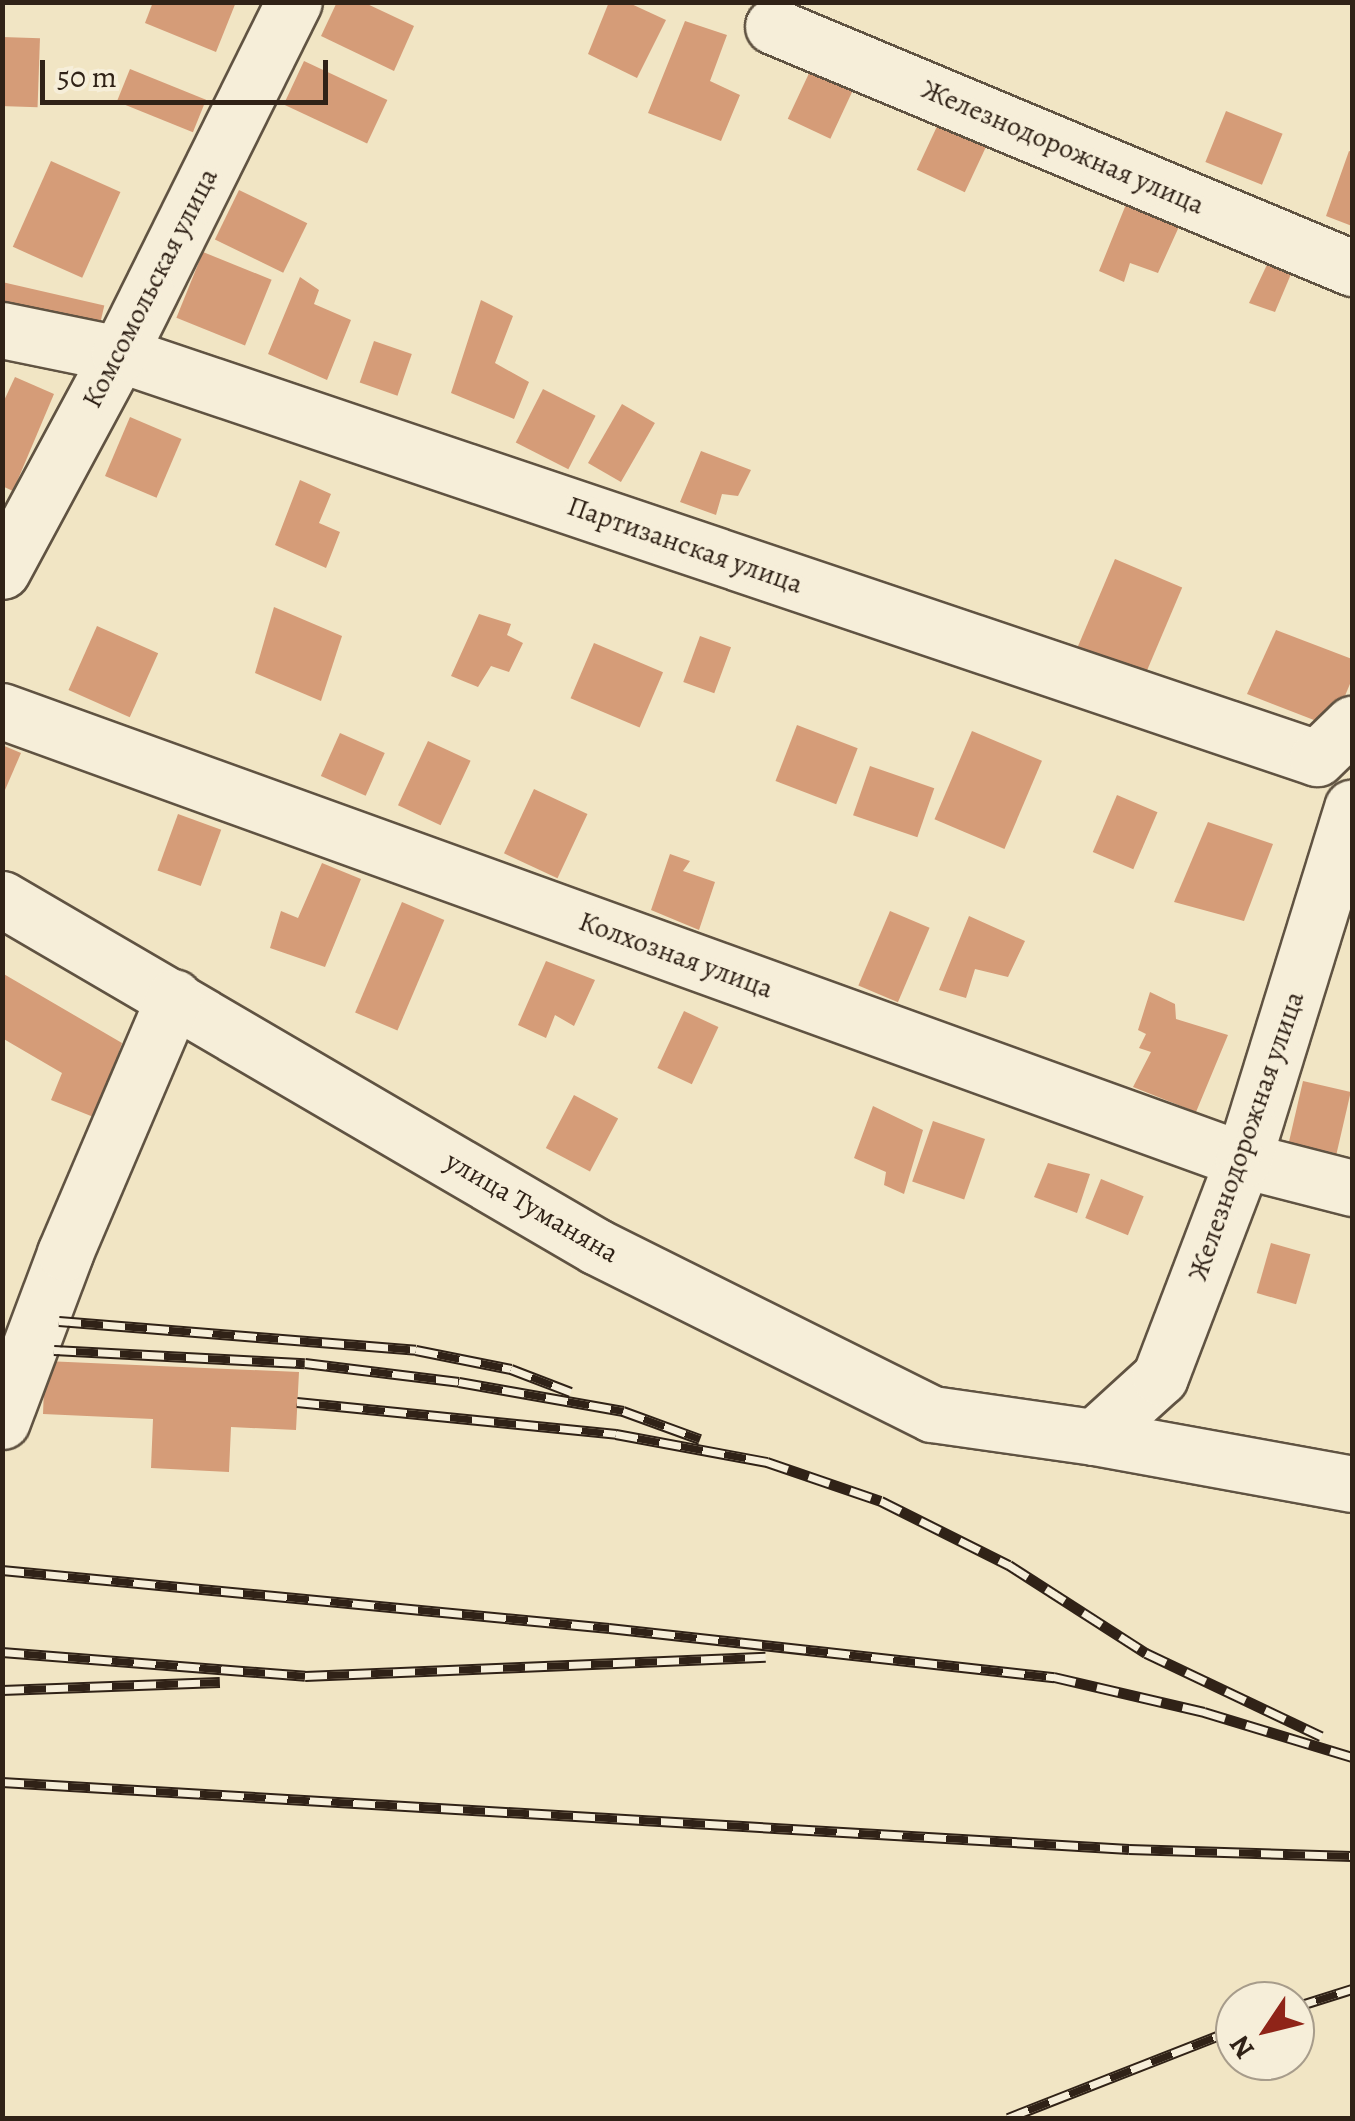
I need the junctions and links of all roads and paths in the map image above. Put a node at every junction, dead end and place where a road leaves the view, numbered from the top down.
1 (294, 2) edge
2 (773, 26) dead end
3 (1352, 268) edge
4 (2, 330) edge
5 (119, 354) junction
6 (2, 572) edge
7 (2, 711) edge
8 (1352, 724) edge
9 (1352, 807) edge
10 (2, 899) edge
11 (174, 997) junction
12 (1243, 1160) junction
13 (1352, 1188) edge
14 (2, 1421) edge
15 (1094, 1437) junction
16 (1352, 1484) edge

1 - 5 street, Комсомольская улица
2 - 3 street, Железнодорожная улица
4 - 5 street, Партизанская улица
5 - 6 street, Комсомольская улица
5 - 8 street, Партизанская улица
7 - 12 street, Колхозная улица
9 - 12 street, Железнодорожная улица
10 - 11 street, улица Туманяна
11 - 14 street
11 - 15 street, улица Туманяна
12 - 13 street, Колхозная улица
12 - 15 street, Железнодорожная улица
15 - 16 street, улица Туманяна

